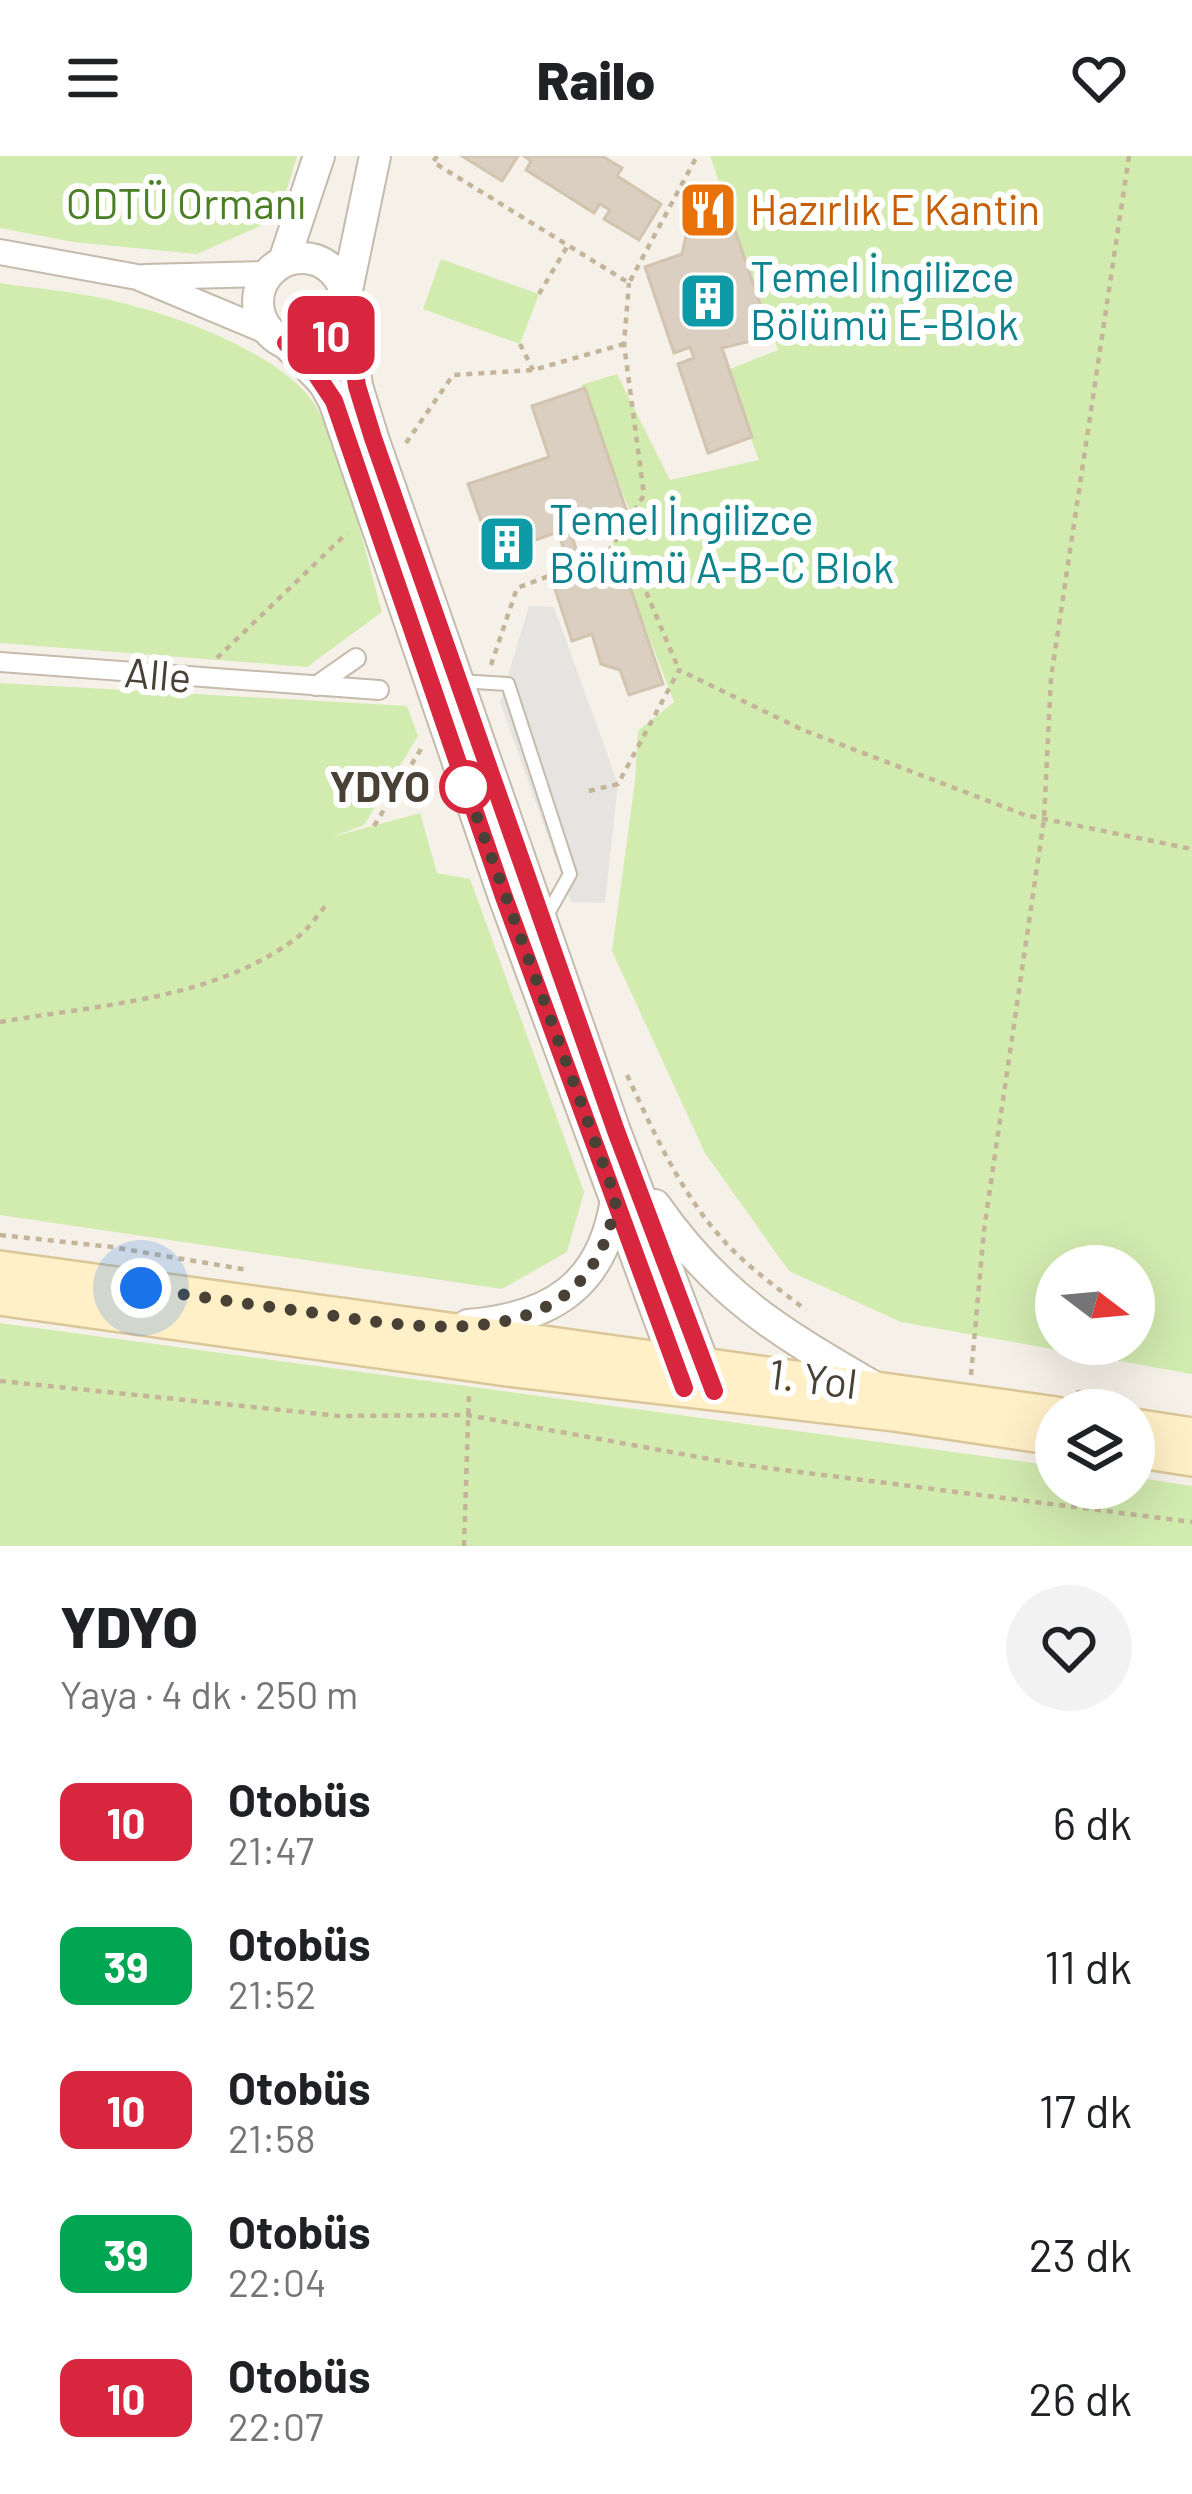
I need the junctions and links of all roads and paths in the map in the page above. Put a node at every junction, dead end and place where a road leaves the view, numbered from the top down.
1 (319, 156) edge
2 (375, 156) edge
3 (437, 156) edge
4 (697, 156) edge
5 (1129, 156) edge
6 (568, 245) junction
7 (0, 252) edge
8 (276, 268) junction
9 (137, 277) junction
10 (629, 283) junction
11 (539, 294) dead end
12 (346, 303) junction
13 (278, 338) junction
14 (520, 344) dead end
15 (624, 344) junction
16 (533, 370) junction
17 (386, 472) junction
18 (354, 526) dead end
19 (607, 554) junction
20 (356, 658) dead end
21 (0, 662) edge
22 (679, 670) junction
23 (195, 678) junction
24 (316, 686) junction
25 (370, 686) dead end
26 (454, 692) junction
27 (590, 791) dead end
28 (1044, 819) junction
29 (374, 826) dead end
30 (497, 836) junction
31 (1192, 849) edge
32 (326, 905) dead end
33 (542, 924) junction
34 (0, 1022) edge
35 (622, 1062) dead end
36 (616, 1131) junction
37 (616, 1199) junction
38 (0, 1268) edge
39 (0, 1298) edge
40 (810, 1314) dead end
41 (424, 1329) junction
42 (472, 1364) junction
43 (957, 1372) dead end
44 (694, 1376) junction
45 (0, 1381) edge
46 (874, 1387) junction
47 (1035, 1400) edge
48 (467, 1415) junction
49 (1155, 1422) edge
50 (1035, 1434) edge
51 (1192, 1435) edge
52 (1155, 1453) edge
53 (1192, 1459) edge
54 (1192, 1522) edge
55 (464, 1546) edge

1 - 8 street
2 - 12 street
3 - 6 path
4 - 10 path
5 - 28 path
6 - 10 path
6 - 11 path
7 - 9 street
8 - 9 street
8 - 12 street
8 - 13 street
9 - 13 street
10 - 15 path
12 - 13 street
12 - 17 street
13 - 26 street
14 - 16 path
15 - 16 path
15 - 19 path
16 - 17 path
17 - 26 street
18 - 23 path
19 - 22 path
19 - 26 path
20 - 24 street
21 - 23 street, Alle
22 - 27 path
22 - 28 path
23 - 24 street, Alle
24 - 25 street, Alle
26 - 29 path
26 - 30 street
26 - 33 lane
28 - 31 path
28 - 43 path
30 - 33 street
30 - 37 street
32 - 34 path
33 - 36 street
35 - 40 path
36 - 44 street
36 - 46 street
37 - 41 street
37 - 44 street
38 - 41 main road, 1. Yol
39 - 42 main road, 1. Yol
41 - 44 main road, 1. Yol
42 - 44 main road, 1. Yol
42 - 48 path
44 - 46 main road, 1. Yol
44 - 50 main road, 1. Yol
45 - 48 path
46 - 47 main road, 1. Yol
48 - 54 path
48 - 55 path
49 - 51 main road
52 - 53 main road

